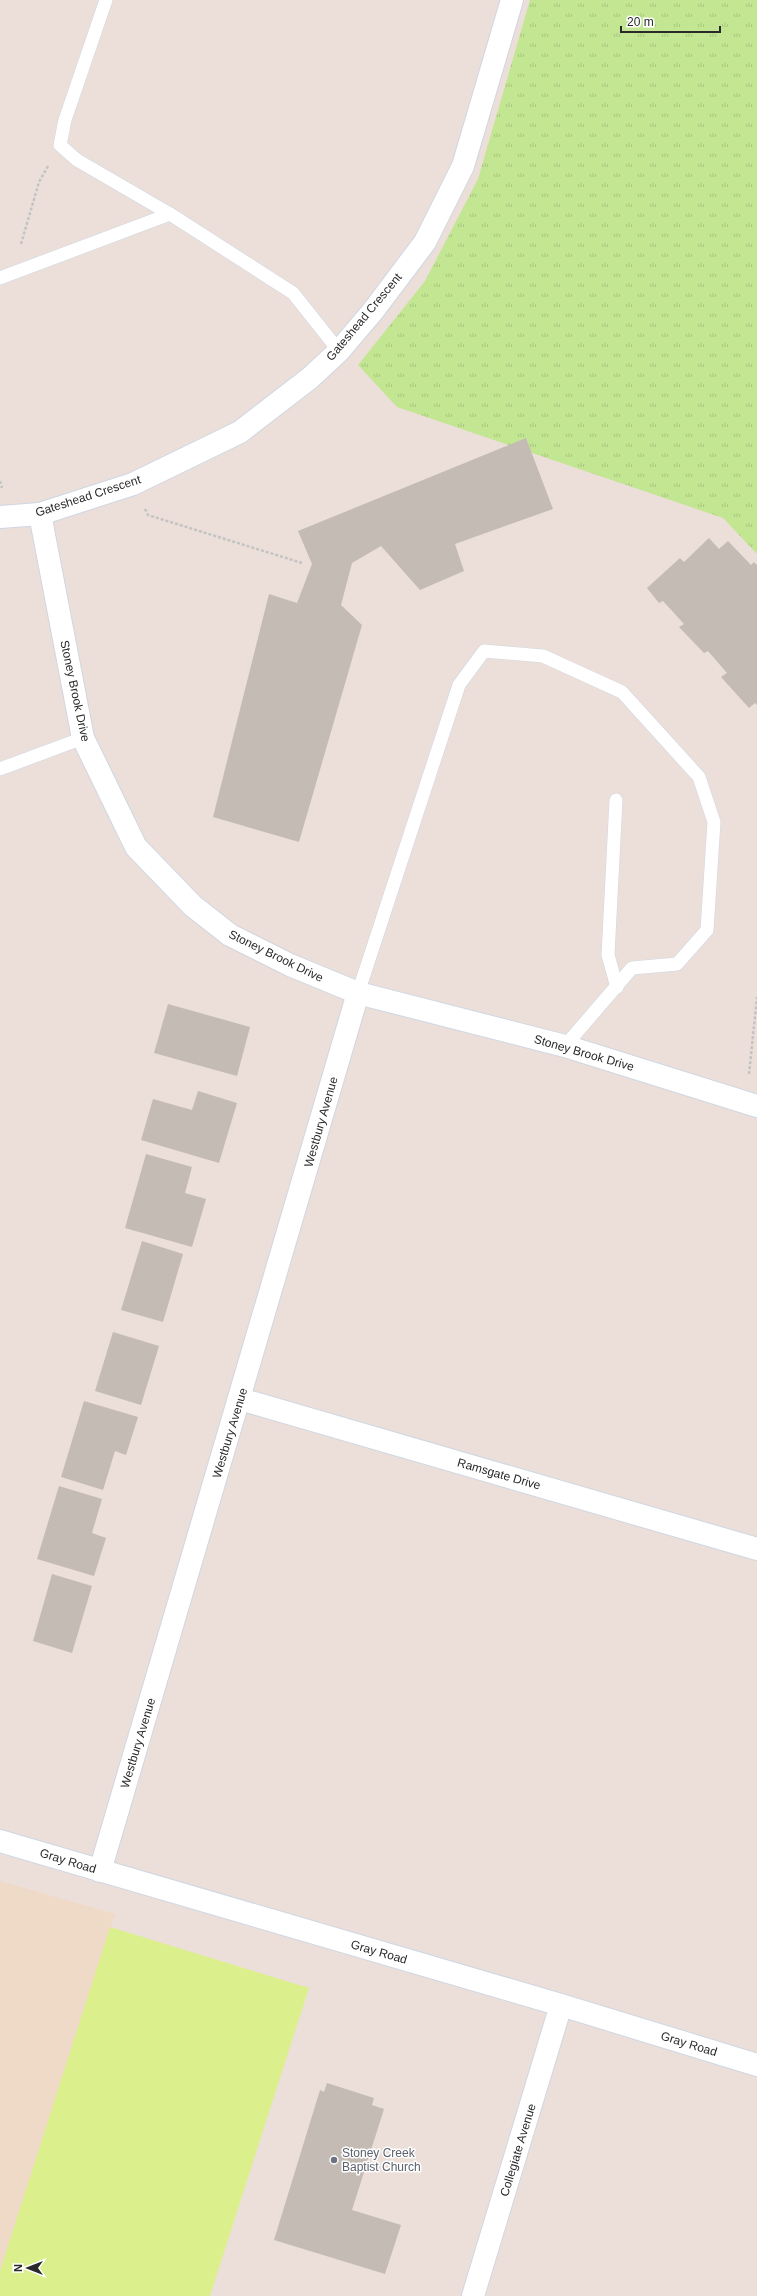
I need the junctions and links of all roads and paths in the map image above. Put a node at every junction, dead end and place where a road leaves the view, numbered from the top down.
1 (106, 0) edge
2 (512, 0) edge
3 (60, 145) junction
4 (170, 214) junction
5 (6, 276) edge
6 (339, 351) junction
7 (133, 484) junction
8 (40, 514) junction
9 (0, 517) edge
10 (302, 563) dead end
11 (83, 738) junction
12 (0, 769) edge
13 (616, 800) dead end
14 (617, 987) junction
15 (358, 993) junction
16 (757, 997) edge
17 (565, 1046) junction
18 (752, 1104) edge
19 (240, 1399) junction
20 (757, 1549) edge
21 (0, 1841) edge
22 (100, 1871) junction
23 (561, 2005) junction
24 (757, 2065) edge
25 (473, 2296) edge

1 - 3 lane
2 - 6 street, Gateshead Crescent
3 - 4 lane
3 - 5 path
4 - 5 lane
4 - 6 lane
6 - 7 street, Gateshead Crescent
7 - 8 street, Gateshead Crescent
7 - 10 path
8 - 9 street, Gateshead Crescent
8 - 11 street, Stoney Brook Drive
11 - 12 lane
11 - 15 street, Stoney Brook Drive
13 - 14 lane
14 - 15 lane
14 - 17 lane
15 - 17 street, Stoney Brook Drive
15 - 19 street, Westbury Avenue
16 - 18 path
17 - 18 street, Stoney Brook Drive
19 - 20 street, Ramsgate Drive
19 - 22 street, Westbury Avenue
21 - 22 street, Gray Road
22 - 23 street, Gray Road
23 - 24 street, Gray Road
23 - 25 street, Collegiate Avenue

